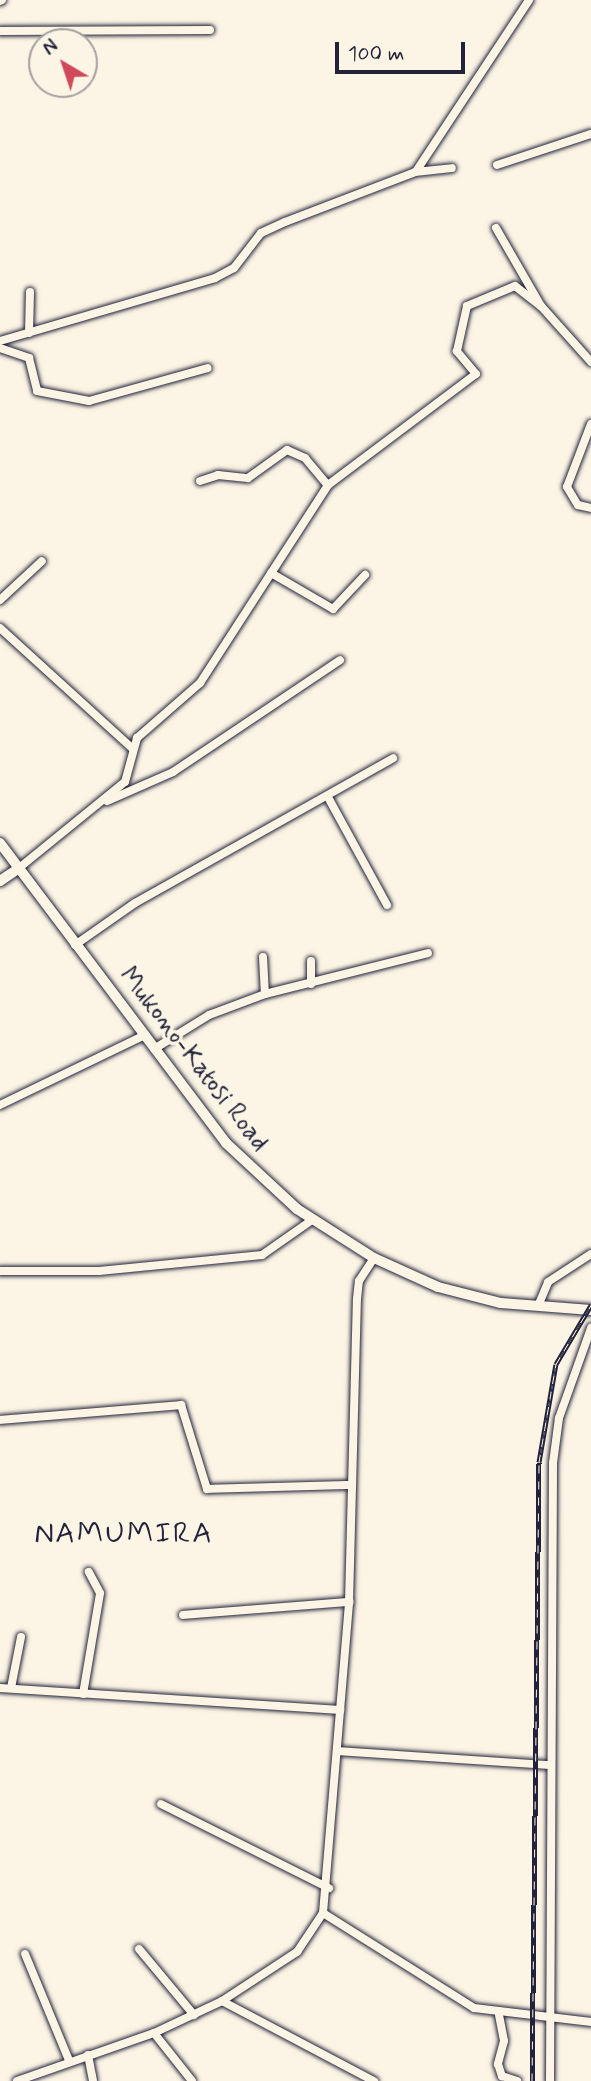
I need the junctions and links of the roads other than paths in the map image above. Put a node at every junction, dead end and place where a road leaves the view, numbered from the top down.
1 (529, 0) edge
2 (209, 30) dead end
3 (0, 31) edge
4 (591, 134) edge
5 (497, 165) dead end
6 (452, 168) dead end
7 (415, 172) junction
8 (496, 228) dead end
9 (30, 292) dead end
10 (541, 306) junction
11 (29, 333) junction
12 (0, 341) edge
13 (0, 348) edge
14 (591, 362) edge
15 (208, 368) dead end
16 (591, 424) edge
17 (200, 481) dead end
18 (328, 485) junction
19 (591, 508) edge
20 (42, 561) dead end
21 (271, 573) junction
22 (366, 575) dead end
23 (0, 600) edge
24 (0, 628) edge
25 (340, 660) dead end
26 (133, 749) junction
27 (393, 758) dead end
28 (330, 799) junction
29 (104, 802) junction
30 (0, 843) edge
31 (19, 868) junction
32 (0, 881) edge
33 (387, 905) dead end
34 (75, 945) junction
35 (428, 953) dead end
36 (262, 957) dead end
37 (310, 961) dead end
38 (311, 984) junction
39 (265, 994) junction
40 (143, 1036) junction
41 (154, 1049) junction
42 (0, 1105) edge
43 (312, 1220) junction
44 (591, 1254) edge
45 (374, 1258) junction
46 (0, 1271) edge
47 (538, 1306) junction
48 (591, 1310) edge
49 (591, 1328) edge
50 (0, 1420) edge
51 (351, 1485) junction
52 (89, 1572) dead end
53 (349, 1602) junction
54 (183, 1615) dead end
55 (21, 1637) dead end
56 (0, 1688) edge
57 (11, 1688) junction
58 (83, 1694) junction
59 (340, 1710) junction
60 (337, 1751) junction
61 (550, 1765) junction
62 (160, 1804) dead end
63 (328, 1888) junction
64 (323, 1913) junction
65 (139, 1949) dead end
66 (25, 1954) dead end
67 (222, 2001) junction
68 (194, 2015) junction
69 (499, 2015) junction
70 (551, 2016) junction
71 (591, 2022) edge
72 (154, 2033) junction
73 (89, 2055) junction
74 (69, 2060) junction
75 (17, 2081) edge
76 (93, 2081) edge
77 (192, 2081) edge
78 (374, 2081) edge
79 (517, 2081) edge
80 (550, 2081) edge

1 - 7 street
2 - 3 street
4 - 5 street
6 - 7 street
7 - 11 street
8 - 10 street
9 - 11 street
10 - 14 street
10 - 18 street
11 - 12 street
13 - 15 street
16 - 19 street
17 - 18 street
18 - 21 street
20 - 23 street
21 - 22 street
21 - 26 street
24 - 26 street
25 - 29 street
26 - 29 street
27 - 28 street
28 - 33 street
28 - 34 street
29 - 31 street
30 - 31 main road, Mukono-Katosi Road
31 - 32 main road
31 - 34 main road, Mukono-Katosi Road
34 - 40 main road, Mukono-Katosi Road
35 - 38 street
36 - 39 street
37 - 38 street
38 - 39 street
39 - 41 street
40 - 41 main road, Mukono-Katosi Road
40 - 42 street
41 - 43 main road, Mukono-Katosi Road
43 - 45 main road, Mukono-Katosi Road
43 - 46 street
44 - 47 street
45 - 47 main road, Mukono-Katosi Road
45 - 51 street
47 - 48 main road, Mukono-Katosi Road
49 - 61 street
50 - 51 street
51 - 53 street
52 - 58 street
53 - 54 street
53 - 59 street
55 - 57 street
56 - 57 street
57 - 58 street
58 - 59 street
59 - 60 street
60 - 61 street
60 - 63 street
61 - 70 street
62 - 63 street
63 - 64 street
64 - 67 street
64 - 69 street
65 - 68 street
66 - 74 street
67 - 68 street
67 - 78 street
68 - 72 street
69 - 70 street
69 - 79 street
70 - 71 street
70 - 80 street
72 - 73 street
72 - 77 street
73 - 74 street
73 - 76 street
74 - 75 street

